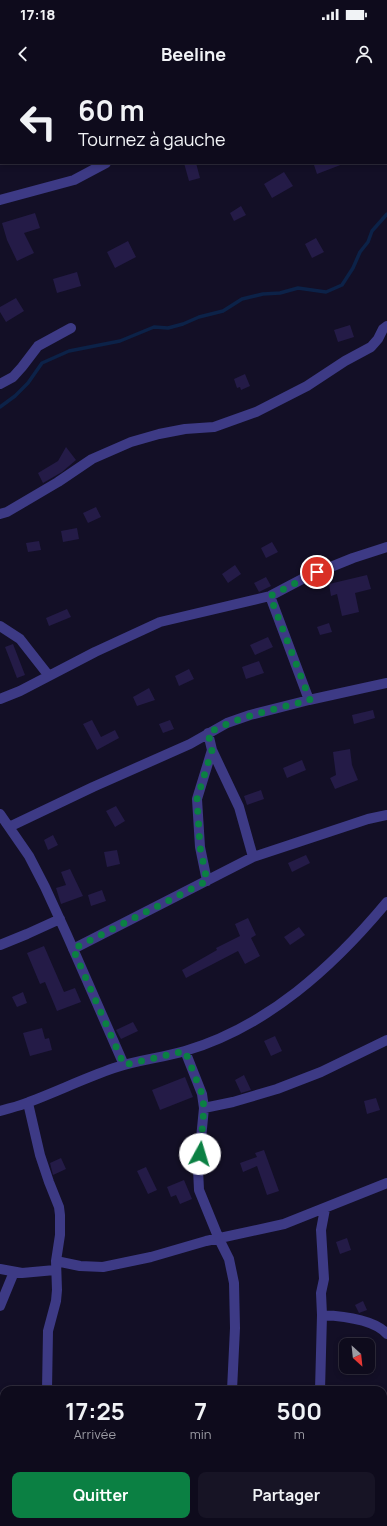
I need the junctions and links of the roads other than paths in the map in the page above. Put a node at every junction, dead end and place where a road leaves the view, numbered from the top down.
1 (104, 164) edge
2 (0, 200) edge
3 (387, 326) edge
4 (71, 328) dead end
5 (0, 384) edge
6 (0, 514) edge
7 (387, 547) edge
8 (270, 596) junction
9 (0, 626) edge
10 (49, 676) junction
11 (387, 684) edge
12 (0, 700) edge
13 (310, 700) junction
14 (208, 733) junction
15 (212, 750) junction
16 (0, 814) edge
17 (387, 815) edge
18 (9, 828) junction
19 (253, 857) junction
20 (207, 881) junction
21 (387, 902) edge
22 (60, 919) junction
23 (0, 945) edge
24 (73, 949) junction
25 (385, 1041) edge
26 (185, 1051) junction
27 (387, 1053) edge
28 (124, 1065) junction
29 (28, 1103) junction
30 (204, 1108) junction
31 (0, 1111) edge
32 (387, 1183) edge
33 (325, 1209) junction
34 (219, 1239) junction
35 (56, 1265) junction
36 (0, 1269) edge
37 (14, 1272) junction
38 (0, 1306) edge
39 (322, 1315) junction
40 (386, 1332) edge
41 (47, 1386) edge
42 (232, 1386) edge
43 (320, 1386) edge

1 - 2 street
3 - 6 street
4 - 5 street
7 - 8 street
8 - 10 street
8 - 13 street
9 - 10 street
10 - 12 street
11 - 13 street
13 - 14 street
14 - 15 street
14 - 18 street
15 - 19 street
15 - 20 street
16 - 18 street
17 - 19 street
18 - 22 street
19 - 20 street
20 - 24 street
21 - 26 street
22 - 23 street
22 - 24 street
24 - 28 street
25 - 27 street
25 - 30 street
26 - 28 street
26 - 30 street
28 - 29 street
29 - 31 street
29 - 35 street
30 - 34 street
32 - 33 street
33 - 34 street
33 - 39 street
34 - 35 street
34 - 42 street
35 - 37 street
35 - 41 street
36 - 37 street
37 - 38 street
39 - 40 street
39 - 43 street

